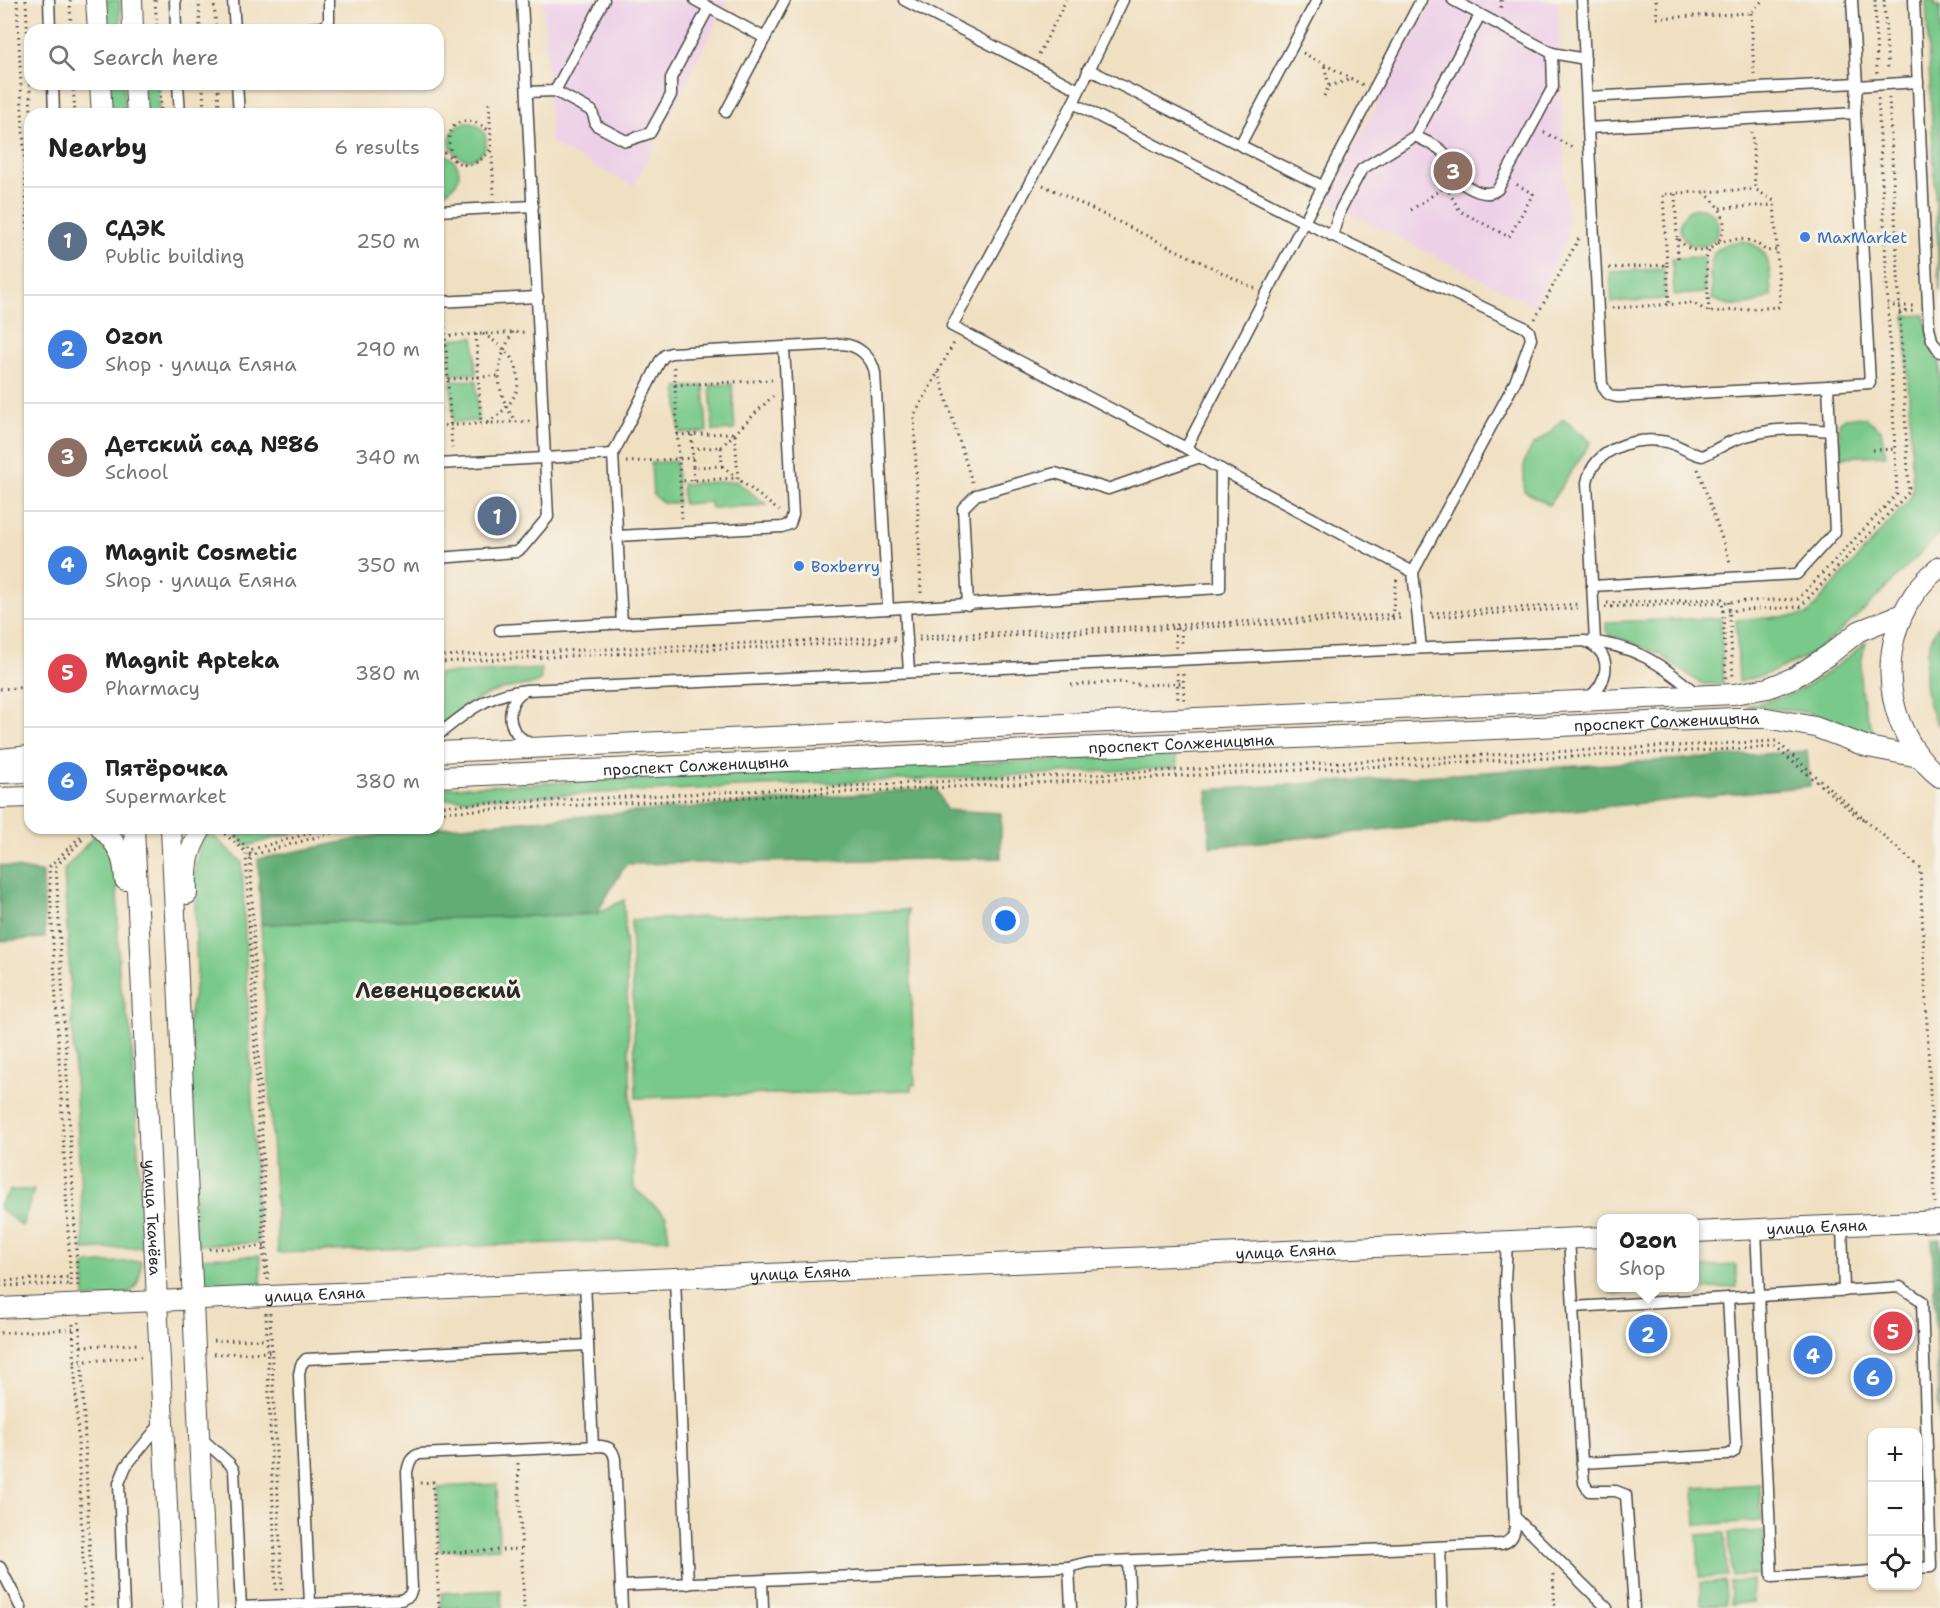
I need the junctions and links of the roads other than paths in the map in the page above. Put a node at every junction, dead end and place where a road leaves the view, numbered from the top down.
1 (49, 0) edge
2 (96, 0) edge
3 (132, 0) edge
4 (175, 0) edge
5 (233, 0) edge
6 (329, 0) edge
7 (522, 0) edge
8 (604, 0) edge
9 (695, 0) edge
10 (785, 0) edge
11 (904, 0) edge
12 (1123, 0) edge
13 (1317, 0) edge
14 (1421, 0) edge
15 (1453, 0) edge
16 (1582, 0) edge
17 (1852, 0) edge
18 (1914, 0) edge
19 (709, 7) junction
20 (1480, 15) junction
21 (50, 24) edge
22 (98, 24) edge
23 (133, 24) edge
24 (176, 24) edge
25 (234, 24) edge
26 (326, 24) edge
27 (765, 38) junction
28 (1552, 53) junction
29 (1585, 59) junction
30 (1088, 69) junction
31 (1918, 82) junction
32 (1857, 84) junction
33 (53, 90) edge
34 (100, 90) edge
35 (135, 90) edge
36 (178, 90) edge
37 (237, 90) edge
38 (1079, 90) junction
39 (555, 91) junction
40 (526, 92) junction
41 (1587, 98) junction
42 (1073, 103) junction
43 (54, 108) edge
44 (102, 108) edge
45 (137, 108) edge
46 (180, 108) edge
47 (239, 108) edge
48 (726, 112) dead end
49 (1855, 113) junction
50 (1588, 128) junction
51 (1415, 136) junction
52 (1240, 145) junction
53 (1322, 186) junction
54 (533, 206) junction
55 (444, 211) edge
56 (1304, 222) junction
57 (1332, 236) junction
58 (538, 297) junction
59 (444, 302) edge
60 (784, 347) junction
61 (1940, 352) edge
62 (1828, 386) junction
63 (1830, 431) junction
64 (1186, 447) junction
65 (1200, 457) junction
66 (547, 458) junction
67 (613, 458) junction
68 (444, 464) edge
69 (1221, 470) junction
70 (618, 536) junction
71 (444, 558) edge
72 (1936, 568) edge
73 (1413, 572) junction
74 (1592, 586) junction
75 (968, 605) junction
76 (888, 609) junction
77 (905, 609) junction
78 (1902, 614) junction
79 (622, 624) junction
80 (500, 630) dead end
81 (1590, 641) junction
82 (1421, 648) junction
83 (909, 672) junction
84 (526, 690) junction
85 (1699, 696) junction
86 (1584, 701) junction
87 (444, 730) edge
88 (537, 747) junction
89 (444, 752) edge
90 (24, 757) edge
91 (1919, 757) junction
92 (0, 759) edge
93 (24, 772) edge
94 (0, 773) edge
95 (444, 777) edge
96 (1940, 777) edge
97 (24, 797) edge
98 (0, 798) edge
99 (24, 807) edge
100 (0, 808) edge
101 (97, 834) edge
102 (134, 834) edge
103 (171, 834) edge
104 (198, 834) edge
105 (144, 989) junction
106 (178, 990) junction
107 (1938, 1221) edge
108 (1842, 1226) junction
109 (1756, 1229) junction
110 (1699, 1232) edge
111 (1597, 1236) edge
112 (1569, 1238) junction
113 (1507, 1241) junction
114 (675, 1279) junction
115 (585, 1283) junction
116 (1844, 1291) junction
117 (1759, 1296) junction
118 (1728, 1298) junction
119 (158, 1301) junction
120 (193, 1301) junction
121 (1573, 1307) junction
122 (0, 1308) edge
123 (588, 1345) junction
124 (164, 1420) junction
125 (200, 1436) junction
126 (593, 1447) junction
127 (1582, 1463) junction
128 (1515, 1517) junction
129 (1440, 1547) junction
130 (1128, 1560) junction
131 (0, 1567) edge
132 (1069, 1567) junction
133 (1922, 1568) edge
134 (1868, 1571) edge
135 (762, 1581) junction
136 (688, 1584) junction
137 (621, 1587) junction
138 (310, 1604) junction
139 (21, 1608) edge
140 (124, 1608) edge
141 (172, 1608) edge
142 (207, 1608) edge
143 (241, 1608) edge
144 (622, 1608) edge
145 (763, 1608) edge
146 (1071, 1608) edge
147 (1130, 1608) edge
148 (1442, 1608) edge
149 (1607, 1608) edge
150 (1634, 1608) edge

1 - 21 lane
2 - 22 street
3 - 23 street
4 - 24 lane
5 - 25 lane
6 - 26 lane
7 - 40 lane
8 - 39 lane
9 - 19 lane
10 - 27 lane
11 - 38 lane
12 - 30 lane
13 - 52 lane
14 - 53 lane
15 - 20 lane
16 - 29 lane
17 - 32 lane
18 - 31 lane
19 - 27 lane
19 - 39 lane
20 - 28 lane
20 - 51 lane
27 - 48 lane
28 - 29 lane
28 - 51 lane
29 - 41 lane
30 - 38 lane
30 - 52 lane
31 - 32 lane
31 - 61 lane
32 - 41 lane
32 - 49 lane
33 - 43 lane
34 - 44 street
35 - 45 street
36 - 46 lane
37 - 47 lane
38 - 42 lane
39 - 40 lane
40 - 54 lane
41 - 50 lane
42 - 56 lane
42 - 64 lane
49 - 50 lane
49 - 62 lane
50 - 62 lane
51 - 57 lane
52 - 53 lane
53 - 56 lane
54 - 55 lane
54 - 58 lane
56 - 57 lane
56 - 64 lane
57 - 73 lane
58 - 59 lane
58 - 66 lane
60 - 67 lane
60 - 70 lane
60 - 76 lane
62 - 63 lane
63 - 74 lane
63 - 74 lane
64 - 65 lane
65 - 69 lane
65 - 75 lane
66 - 67 lane
66 - 68 lane
66 - 71 lane
67 - 70 lane
69 - 73 lane
69 - 75 lane
70 - 79 lane
72 - 78 street
73 - 82 lane
74 - 81 lane
75 - 77 lane
76 - 77 lane
76 - 79 lane
77 - 83 lane
78 - 85 street, проспект Солженицына
78 - 91 street
79 - 80 lane
81 - 82 lane
81 - 85 lane
81 - 86 lane
82 - 83 lane
83 - 84 lane
84 - 87 lane
84 - 88 lane
85 - 86 street, проспект Солженицына
86 - 88 street, проспект Солженицына
88 - 89 street, проспект Солженицына
90 - 92 street
91 - 95 street, проспект Солженицына
91 - 96 street
93 - 94 street
97 - 98 street
99 - 100 street
101 - 105 street
102 - 105 street, улица Ткачёва
103 - 106 street
104 - 106 street
105 - 119 street, улица Ткачёва
106 - 120 street
107 - 108 street, улица Еляна
108 - 109 street, улица Еляна
108 - 116 lane
109 - 110 street, улица Еляна
109 - 117 lane
111 - 112 street, улица Еляна
112 - 113 street, улица Еляна
112 - 121 lane
113 - 114 street, улица Еляна
113 - 128 lane
114 - 115 street, улица Еляна
114 - 136 lane
115 - 120 street, улица Еляна
115 - 123 lane
116 - 117 lane
116 - 133 lane
117 - 118 lane
117 - 134 lane
118 - 121 lane
118 - 127 lane
119 - 120 street, улица Еляна
119 - 122 street, улица Еляна
119 - 124 street, улица Ткачёва
120 - 125 street
121 - 127 lane
123 - 126 lane
123 - 138 lane
124 - 140 lane
124 - 141 street, улица Ткачёва
125 - 142 street
125 - 143 lane
126 - 137 lane
126 - 138 lane
127 - 150 lane
128 - 129 lane
128 - 149 lane
129 - 130 lane
129 - 148 lane
130 - 132 lane
130 - 147 lane
131 - 139 lane
132 - 135 lane
132 - 146 lane
135 - 136 lane
135 - 145 lane
136 - 137 lane
137 - 144 lane
138 - 143 lane

